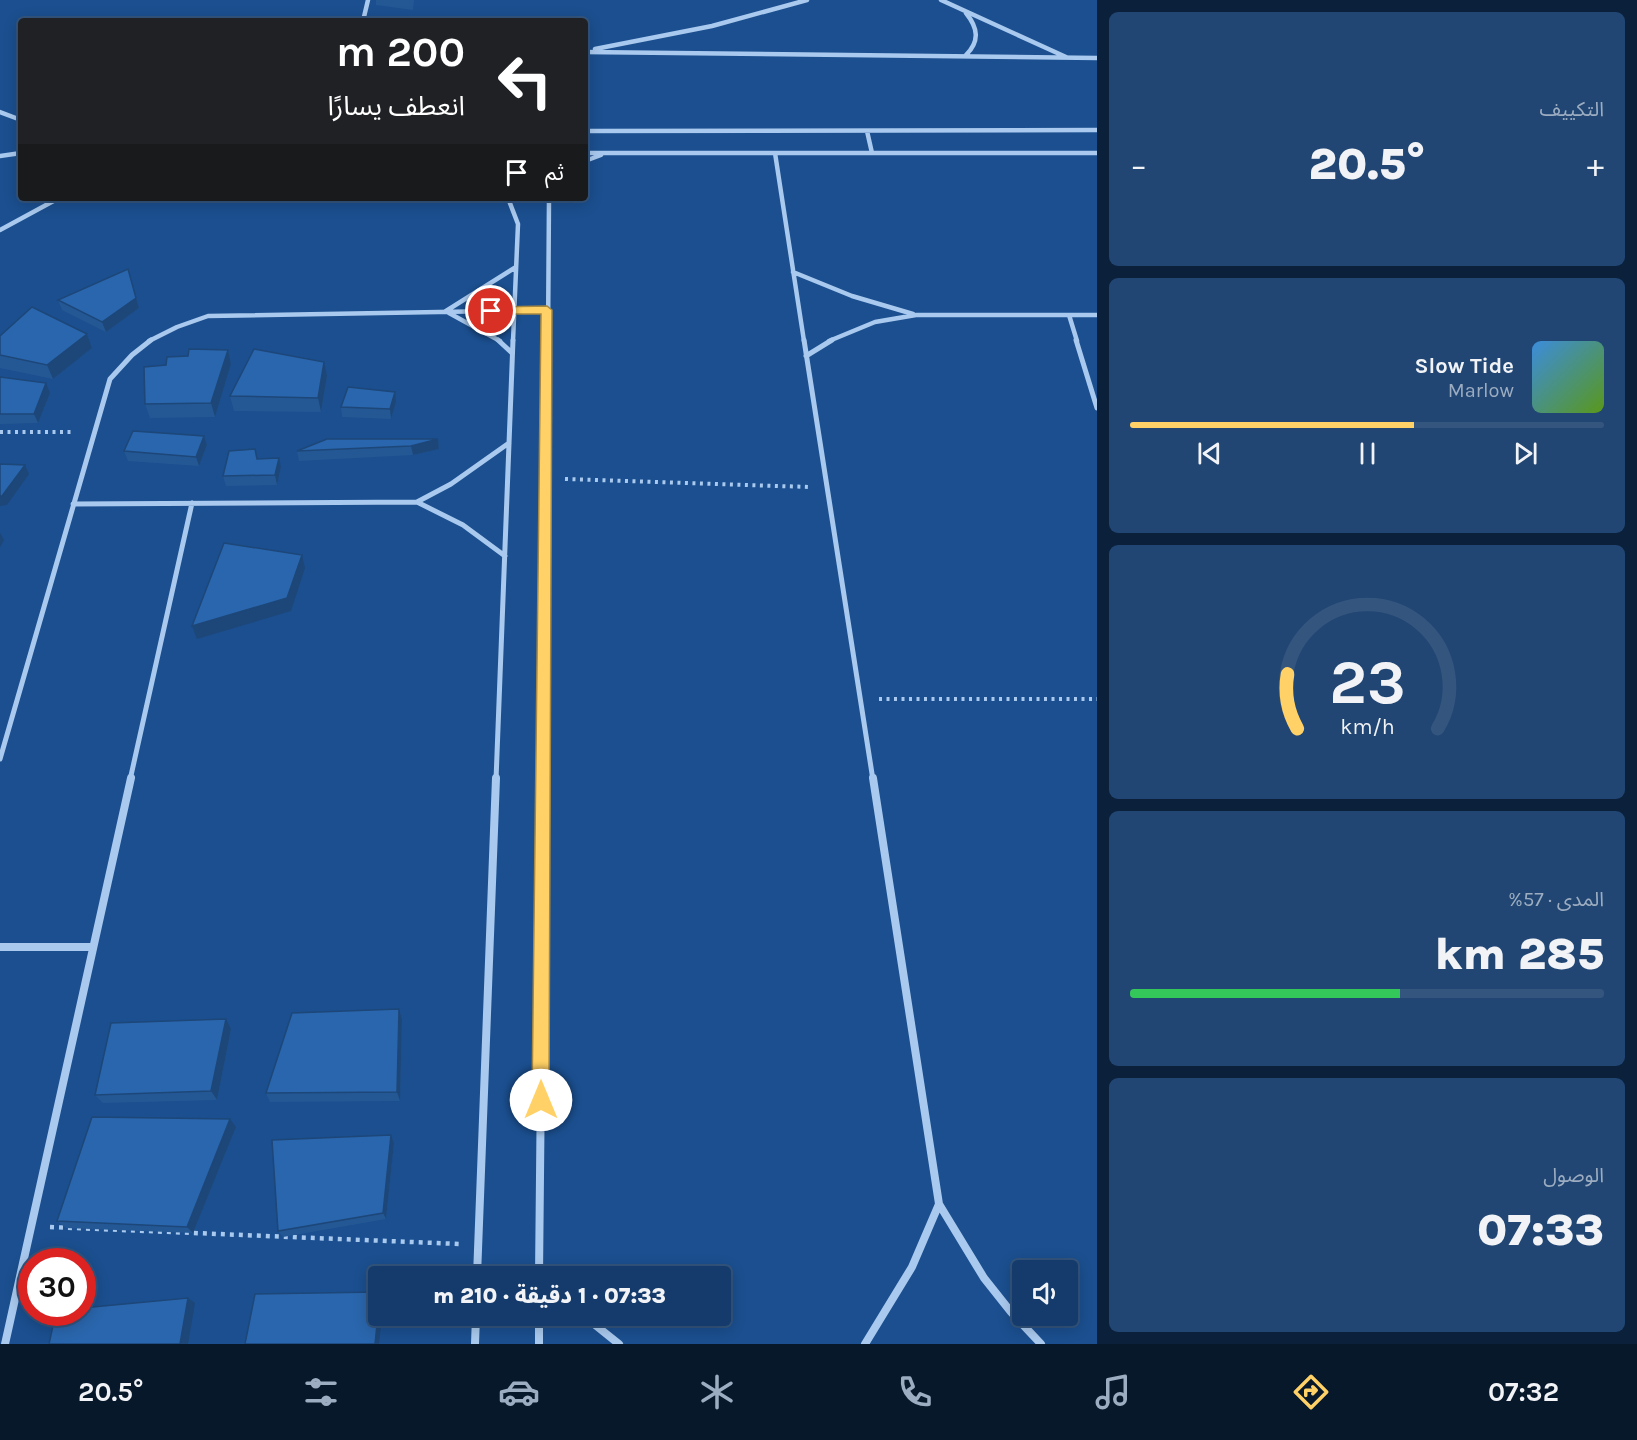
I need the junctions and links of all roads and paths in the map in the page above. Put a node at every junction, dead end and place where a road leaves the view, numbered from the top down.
1 (368, 0) edge
2 (807, 0) edge
3 (941, 0) edge
4 (963, 10) junction
5 (364, 18) edge
6 (588, 51) edge
7 (588, 52) edge
8 (966, 56) junction
9 (1068, 58) junction
10 (1097, 58) edge
11 (0, 112) edge
12 (18, 119) edge
13 (1097, 130) edge
14 (588, 131) edge
15 (867, 131) junction
16 (18, 153) edge
17 (588, 153) edge
18 (605, 153) junction
19 (775, 153) junction
20 (872, 153) junction
21 (1097, 153) edge
22 (0, 156) edge
23 (588, 160) edge
24 (53, 201) edge
25 (509, 201) edge
26 (549, 201) edge
27 (0, 230) edge
28 (516, 267) junction
29 (793, 272) junction
30 (514, 310) junction
31 (547, 310) junction
32 (446, 312) junction
33 (916, 315) junction
34 (1069, 315) junction
35 (1097, 315) edge
36 (512, 353) junction
37 (806, 356) junction
38 (1097, 408) edge
39 (0, 432) edge
40 (94, 432) junction
41 (509, 443) junction
42 (546, 478) junction
43 (827, 488) junction
44 (417, 502) junction
45 (192, 503) junction
46 (73, 504) junction
47 (505, 556) junction
48 (860, 699) junction
49 (1097, 699) edge
50 (0, 759) edge
51 (0, 947) edge
52 (93, 947) junction
53 (939, 1204) junction
54 (32, 1226) junction
55 (478, 1245) junction
56 (477, 1266) edge
57 (539, 1266) edge
58 (476, 1326) edge
59 (539, 1326) edge
60 (596, 1326) edge
61 (5, 1344) edge
62 (475, 1344) edge
63 (539, 1344) edge
64 (619, 1344) edge
65 (865, 1344) edge
66 (1041, 1344) edge

1 - 5 street
2 - 6 street
3 - 4 street
4 - 8 street
4 - 9 street
7 - 8 street
8 - 9 street
9 - 10 street
11 - 12 street
13 - 15 street
14 - 15 street
15 - 20 street
16 - 22 street
17 - 18 street
18 - 19 street
18 - 23 street
19 - 20 street
19 - 29 street
20 - 21 street
24 - 27 street
25 - 28 street
26 - 31 street
28 - 30 street
28 - 32 street
29 - 33 street
29 - 37 street
30 - 31 street
30 - 32 street
30 - 36 street
31 - 42 street
32 - 36 street
32 - 40 street
33 - 34 street
33 - 37 street
34 - 35 street
34 - 38 street
36 - 41 street
37 - 43 street
39 - 40 path
40 - 46 street
41 - 44 street
41 - 47 street
42 - 43 path
42 - 57 street
43 - 48 street
44 - 45 street
44 - 47 street
45 - 46 street
45 - 52 street
46 - 50 street
47 - 55 street
48 - 49 path
48 - 53 street
51 - 52 street
52 - 54 street
53 - 65 street
53 - 66 street
54 - 55 path
54 - 61 street
55 - 56 street
58 - 62 street
59 - 63 street
60 - 64 street

